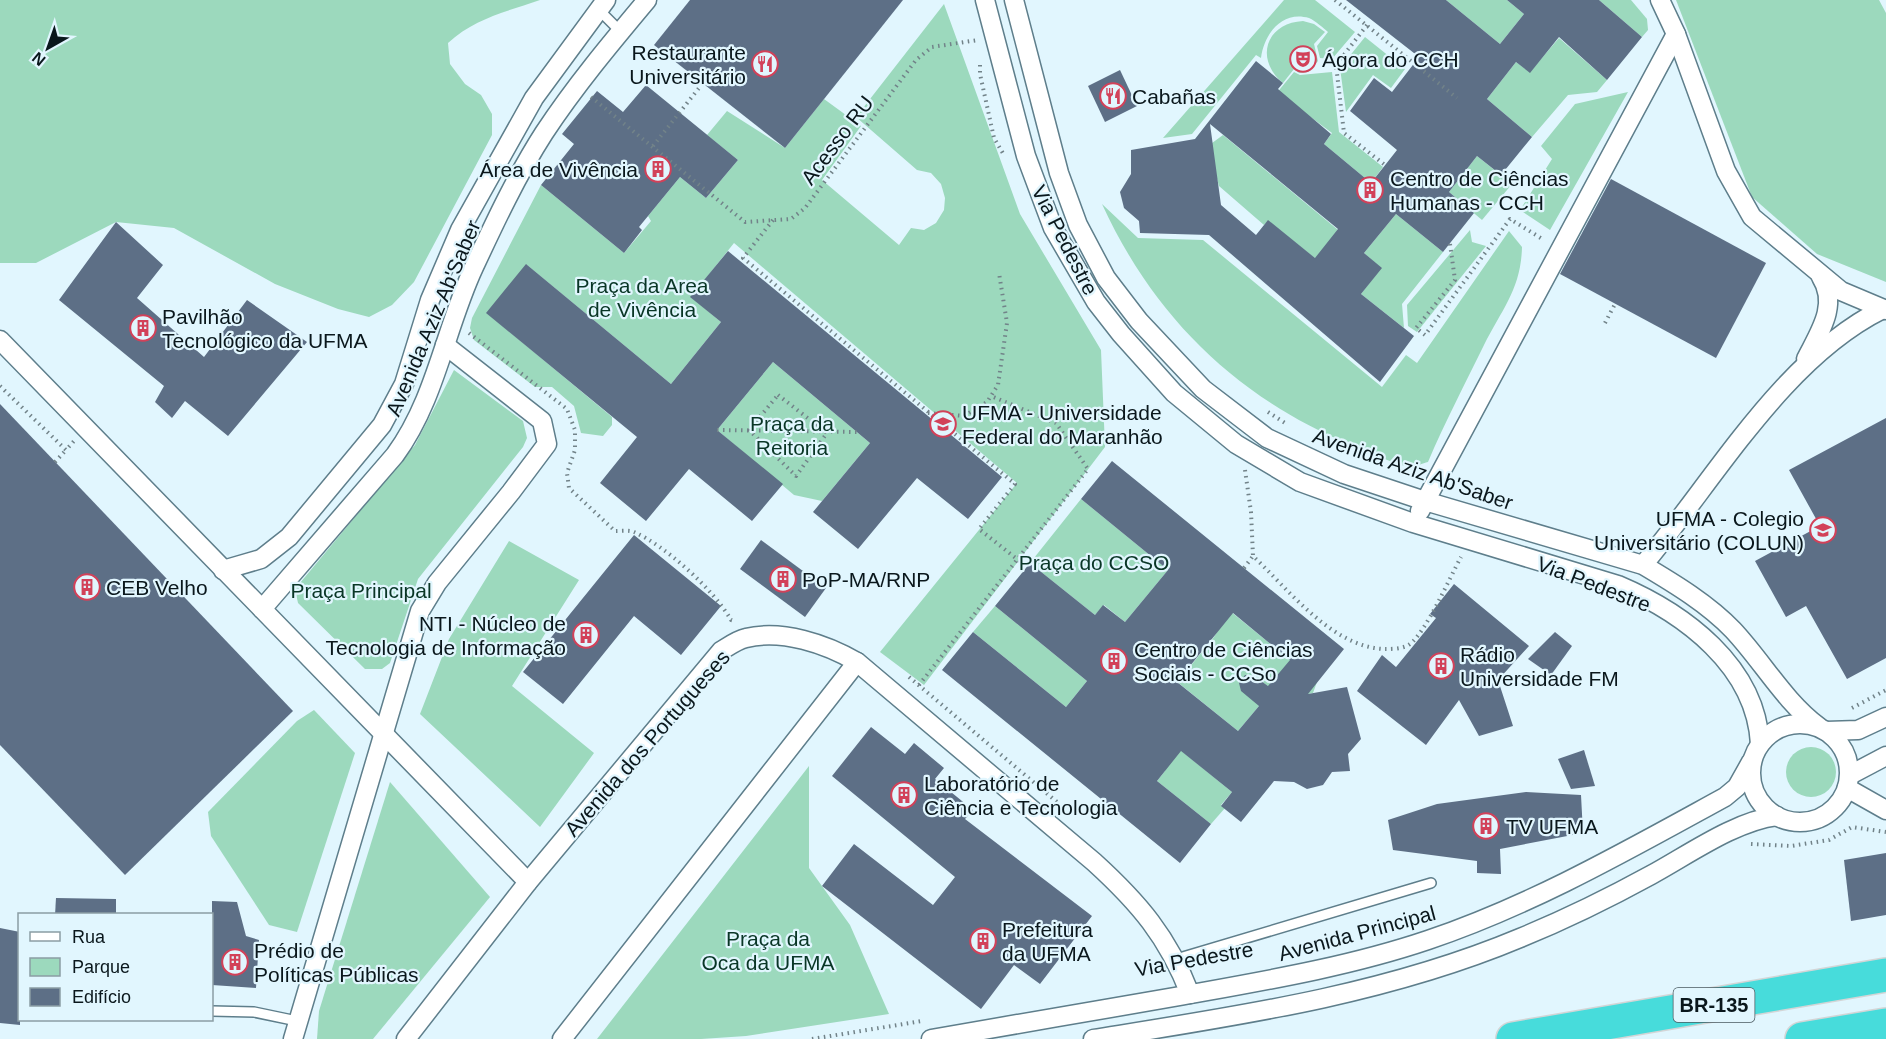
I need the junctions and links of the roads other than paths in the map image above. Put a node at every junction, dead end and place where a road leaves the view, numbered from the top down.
1 (647, 0) edge
2 (985, 0) edge
3 (1014, 0) edge
4 (1660, 0) edge
5 (600, 3) edge
6 (621, 32) junction
7 (1676, 34) junction
8 (1821, 276) junction
9 (1885, 309) edge
10 (0, 340) edge
11 (445, 345) junction
12 (1803, 366) junction
13 (404, 384) junction
14 (427, 399) junction
15 (1425, 501) junction
16 (1413, 523) junction
17 (1643, 565) junction
18 (223, 570) junction
19 (262, 609) junction
20 (857, 662) junction
21 (1886, 717) edge
22 (1822, 729) junction
23 (384, 735) junction
24 (1760, 744) junction
25 (1886, 756) edge
26 (1751, 762) junction
27 (1849, 782) junction
28 (1886, 810) edge
29 (1777, 816) junction
30 (528, 882) junction
31 (1431, 883) dead end
32 (1176, 959) junction
33 (1886, 975) edge
34 (1190, 994) junction
35 (213, 1011) edge
36 (297, 1021) junction
37 (1886, 1025) edge
38 (1532, 1037) edge
39 (937, 1038) edge
40 (293, 1039) edge
41 (406, 1039) edge
42 (561, 1039) edge
43 (1093, 1039) edge
44 (1802, 1039) edge

1 - 6 street, Avenida Aziz Ab'Saber
2 - 16 street
3 - 15 street, Avenida Aziz Ab'Saber
4 - 7 street
5 - 6 lane
5 - 13 street, Avenida Aziz Ab'Saber
6 - 11 street, Avenida Aziz Ab'Saber
7 - 8 street
7 - 15 street
8 - 9 street
8 - 12 street
9 - 12 street
10 - 18 street
11 - 14 street, Avenida Aziz Ab'Saber
11 - 23 street
12 - 17 street
13 - 14 street
13 - 18 street, Avenida Aziz Ab'Saber
14 - 19 street, Avenida Aziz Ab'Saber
15 - 16 street
15 - 17 street, Avenida Aziz Ab'Saber
16 - 24 street
17 - 22 street, Avenida Aziz Ab'Saber
18 - 19 street
19 - 23 street
20 - 30 street, Avenida dos Portugueses
20 - 32 street, Avenida dos Portugueses
20 - 42 street
21 - 22 street
22 - 24 street
22 - 27 street
23 - 30 street
23 - 36 street
24 - 26 street
25 - 27 street
26 - 29 street
26 - 34 street, Avenida Principal
27 - 28 street
27 - 29 street
29 - 43 street
30 - 41 street, Avenida dos Portugueses
31 - 32 lane
32 - 34 street, Avenida dos Portugueses
33 - 38 highway, BR-135
34 - 39 street, Avenida Principal
35 - 36 lane
36 - 40 street
37 - 44 highway

